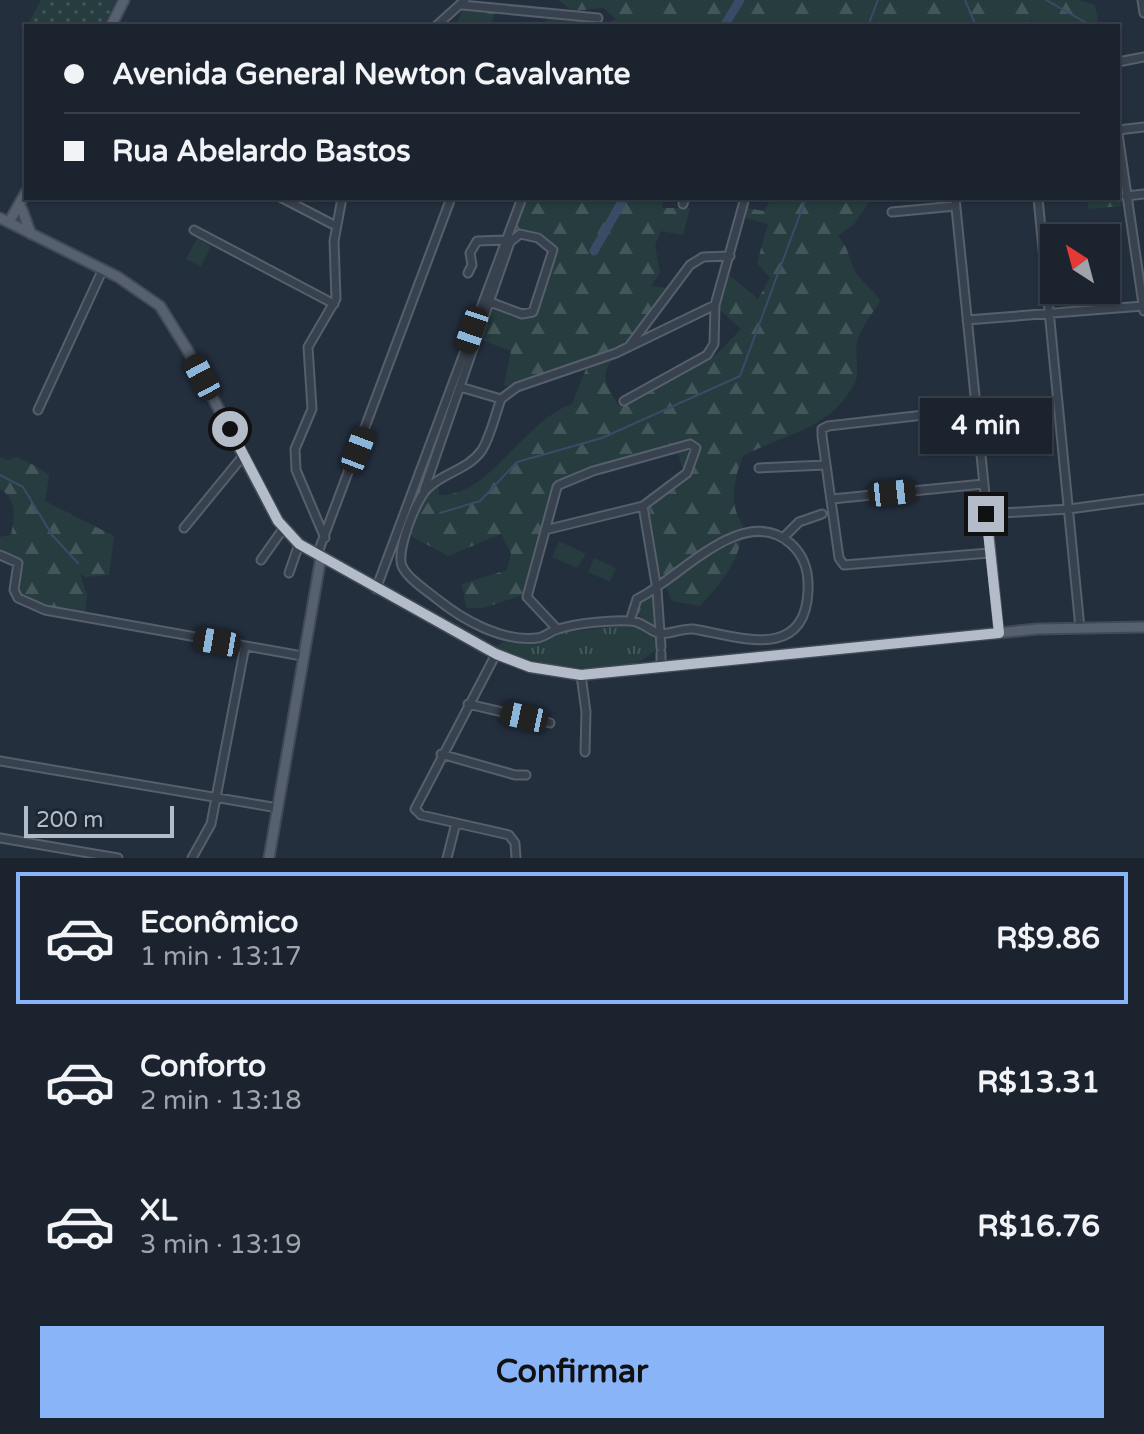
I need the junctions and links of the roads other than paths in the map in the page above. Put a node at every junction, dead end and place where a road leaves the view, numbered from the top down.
1 (124, 0) edge
2 (1142, 0) edge
3 (463, 2) edge
4 (1144, 13) edge
5 (598, 18) dead end
6 (112, 24) edge
7 (438, 24) edge
8 (1144, 57) edge
9 (1120, 62) edge
10 (1144, 127) edge
11 (1120, 132) edge
12 (1120, 148) edge
13 (1144, 194) edge
14 (1126, 196) junction
15 (24, 197) edge
16 (286, 200) edge
17 (342, 200) edge
18 (450, 200) edge
19 (521, 200) edge
20 (744, 200) edge
21 (1038, 200) edge
22 (955, 202) edge
23 (19, 206) junction
24 (892, 212) dead end
25 (3, 218) edge
26 (336, 226) junction
27 (194, 230) dead end
28 (31, 234) junction
29 (506, 240) junction
30 (730, 256) junction
31 (1140, 262) edge
32 (103, 269) junction
33 (468, 273) dead end
34 (490, 302) junction
35 (334, 304) junction
36 (715, 305) junction
37 (1144, 308) edge
38 (1050, 312) junction
39 (967, 320) junction
40 (628, 347) junction
41 (460, 387) junction
42 (501, 399) junction
43 (624, 401) dead end
44 (976, 409) junction
45 (38, 410) dead end
46 (243, 456) junction
47 (826, 465) junction
48 (759, 468) dead end
49 (983, 484) junction
50 (424, 491) junction
51 (832, 499) junction
52 (1144, 499) edge
53 (643, 506) junction
54 (1069, 509) junction
55 (822, 514) dead end
56 (986, 514) junction
57 (184, 528) dead end
58 (283, 529) junction
59 (545, 530) junction
60 (325, 538) junction
61 (783, 538) junction
62 (299, 544) junction
63 (989, 553) junction
64 (0, 555) edge
65 (319, 556) junction
66 (261, 560) dead end
67 (289, 573) dead end
68 (376, 589) junction
69 (657, 590) junction
70 (630, 621) junction
71 (1144, 627) edge
72 (1080, 628) junction
73 (557, 629) junction
74 (999, 633) junction
75 (661, 634) junction
76 (245, 646) junction
77 (496, 654) junction
78 (302, 656) junction
79 (661, 666) junction
80 (581, 675) junction
81 (468, 704) junction
82 (550, 723) dead end
83 (585, 752) dead end
84 (441, 754) junction
85 (0, 761) edge
86 (526, 775) dead end
87 (217, 799) junction
88 (278, 808) junction
89 (456, 823) junction
90 (0, 838) edge
91 (118, 858) edge
92 (192, 858) edge
93 (269, 858) edge
94 (447, 858) edge
95 (516, 858) edge

1 - 6 main road
2 - 4 street
3 - 5 street
3 - 7 street
8 - 9 street
10 - 11 street
12 - 14 street
13 - 14 street
14 - 31 street
15 - 23 main road
16 - 26 street
17 - 26 street
18 - 60 street
19 - 29 street
20 - 30 street
21 - 38 street
22 - 24 street
22 - 39 street
23 - 25 main road
23 - 28 main road
25 - 28 main road
26 - 35 street
27 - 35 street
28 - 32 main road
29 - 33 street
29 - 68 street
30 - 36 street
30 - 40 street
31 - 37 street
32 - 45 street
32 - 46 main road
34 - 34 street
34 - 41 street
35 - 60 street
36 - 40 street
36 - 43 street
37 - 38 street
38 - 39 street
38 - 54 street
39 - 44 street
40 - 42 street
41 - 42 street
41 - 50 street
42 - 50 street
44 - 47 street
44 - 49 street
46 - 57 street
46 - 58 main road
47 - 48 street
47 - 51 street
49 - 51 street
49 - 56 street
50 - 73 street
51 - 63 street
52 - 54 street
53 - 59 street
53 - 59 street
53 - 69 street
54 - 56 street
54 - 72 street
55 - 61 street
56 - 63 street
58 - 62 main road
58 - 66 street
59 - 73 street
60 - 65 street
61 - 69 street
61 - 75 street
62 - 65 main road
62 - 67 street
63 - 74 street
64 - 76 street
65 - 68 main road
65 - 78 main road
68 - 77 main road
69 - 70 street
69 - 75 street
70 - 73 street
70 - 75 street
71 - 72 main road
72 - 74 main road
74 - 79 main road
75 - 79 street
76 - 78 street
76 - 87 street
77 - 80 main road
77 - 81 street
78 - 88 main road
79 - 80 main road
80 - 83 street
81 - 82 street
81 - 84 street
84 - 86 street
84 - 89 street
85 - 87 street
87 - 88 street
87 - 92 street
88 - 93 main road
89 - 94 street
89 - 95 street
90 - 91 street

